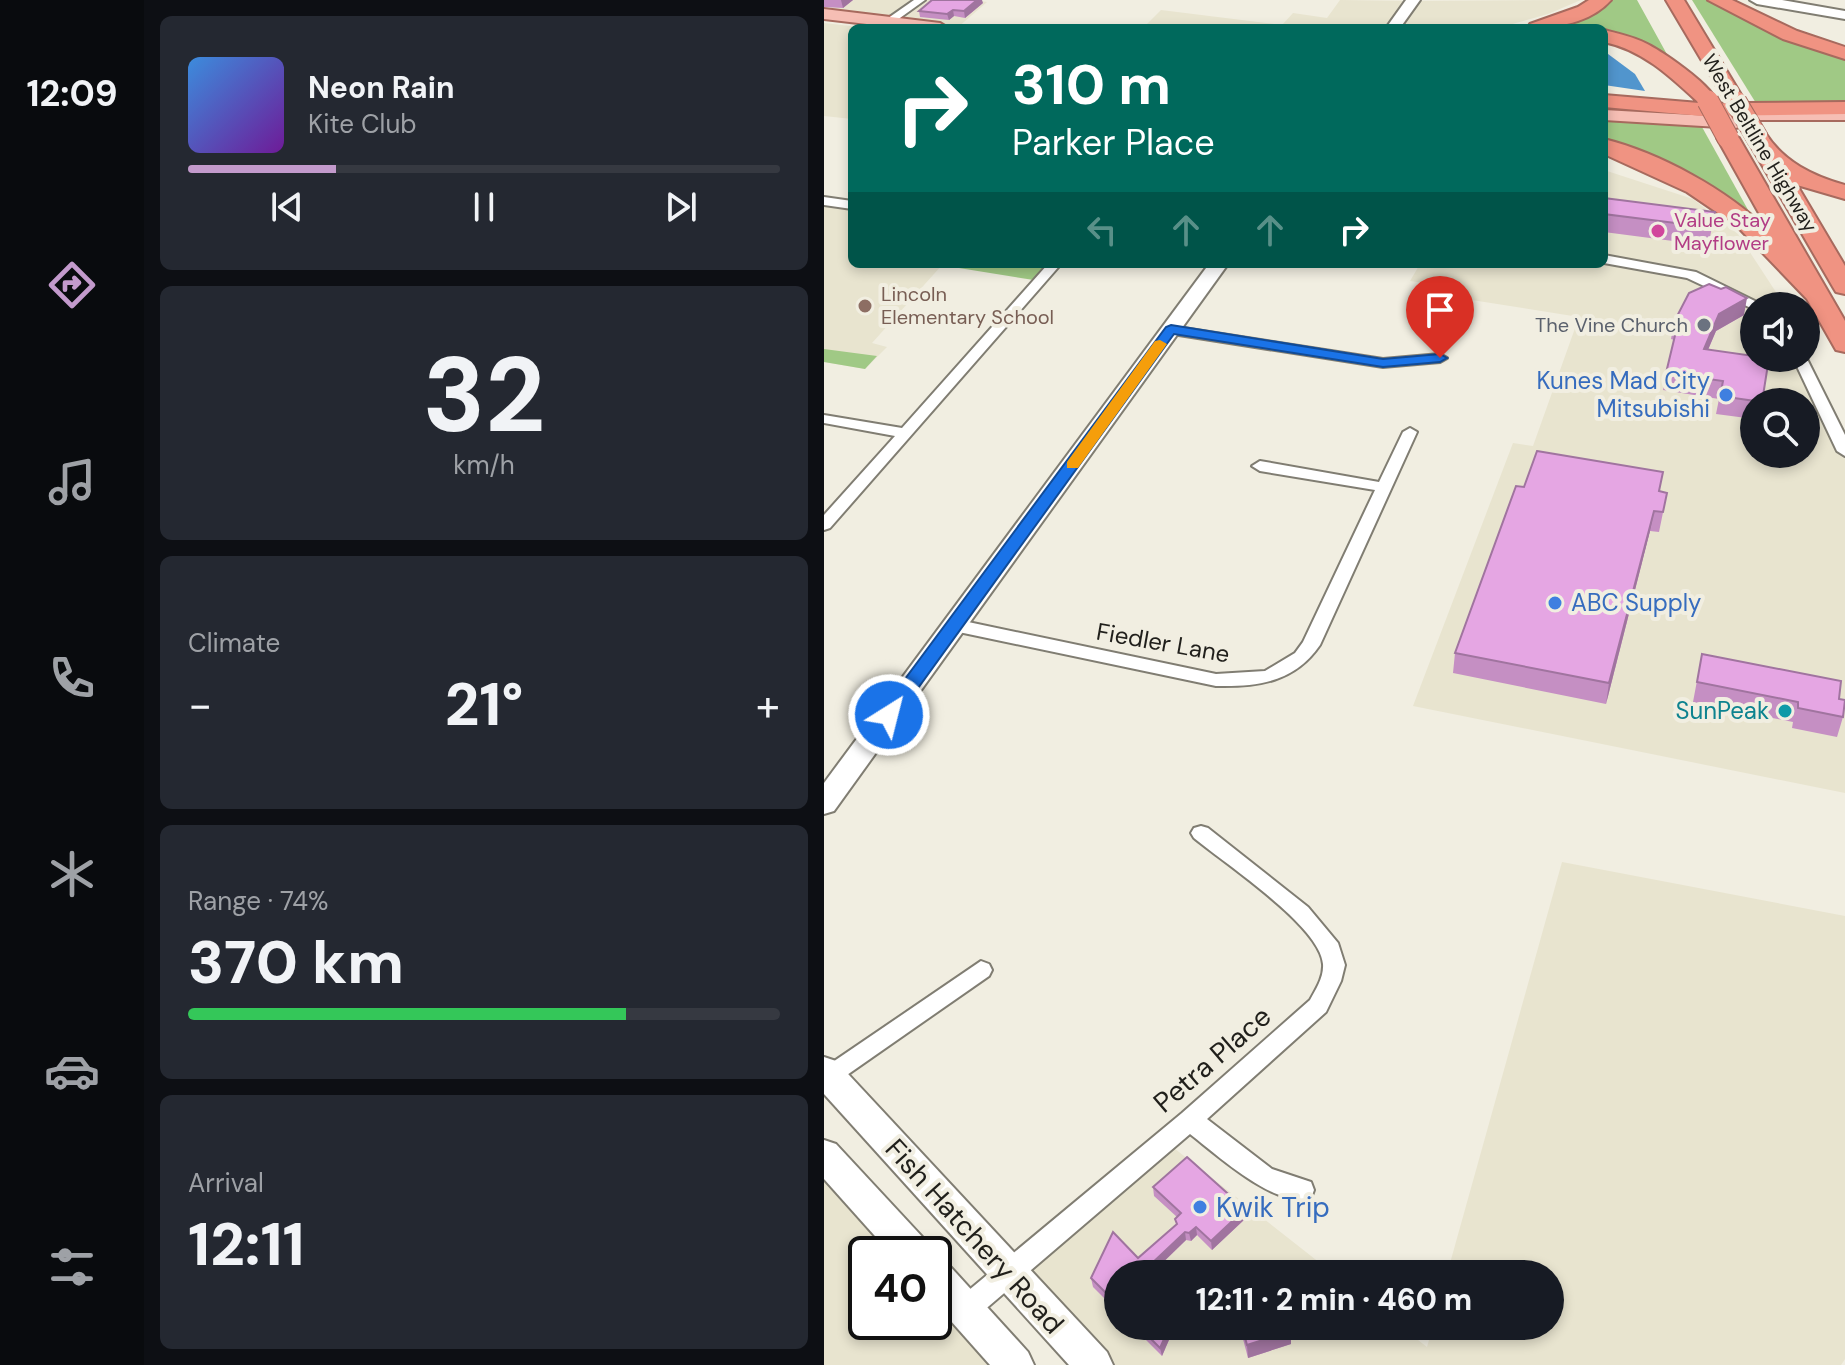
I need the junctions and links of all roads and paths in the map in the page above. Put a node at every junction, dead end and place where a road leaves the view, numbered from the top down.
1 (920, 0) edge
2 (1413, 0) edge
3 (1602, 0) edge
4 (1675, 0) edge
5 (1717, 0) edge
6 (1757, 0) edge
7 (824, 14) edge
8 (1845, 15) edge
9 (824, 23) edge
10 (878, 24) edge
11 (884, 24) edge
12 (1396, 24) edge
13 (1548, 24) edge
14 (848, 26) edge
15 (1608, 37) edge
16 (1679, 51) dead end
17 (1845, 53) edge
18 (1708, 101) junction
19 (1608, 103) edge
20 (1608, 103) edge
21 (1845, 108) edge
22 (1608, 115) edge
23 (1845, 115) edge
24 (1789, 124) joint
25 (1845, 125) edge
26 (1762, 145) junction
27 (1608, 150) edge
28 (1845, 192) edge
29 (824, 201) edge
30 (848, 204) edge
31 (1608, 260) edge
32 (1051, 268) edge
33 (1216, 268) edge
34 (1845, 287) edge
35 (1814, 292) edge
36 (1816, 292) edge
37 (1740, 297) edge
38 (1820, 300) edge
39 (1171, 330) junction
40 (1845, 344) edge
41 (1440, 358) dead end
42 (1807, 372) edge
43 (826, 419) edge
44 (1410, 432) dead end
45 (905, 433) junction
46 (1845, 451) edge
47 (1260, 466) dead end
48 (1384, 487) junction
49 (824, 525) edge
50 (954, 625) junction
51 (827, 795) edge
52 (1201, 833) dead end
53 (981, 970) dead end
54 (826, 1077) edge
55 (1190, 1120) junction
56 (824, 1155) edge
57 (1302, 1190) dead end
58 (898, 1236) edge
59 (1009, 1274) junction
60 (952, 1294) edge
61 (966, 1309) junction
62 (1015, 1365) edge
63 (1094, 1365) edge

1 - 11 street
2 - 12 street
3 - 13 highway
4 - 26 highway, West Beltline Highway, bridge
5 - 17 highway
6 - 8 street
7 - 10 main road
9 - 14 main road
15 - 18 highway
16 - 18 highway, West Beltline Highway
18 - 36 highway, West Beltline Highway, bridge
19 - 21 highway
20 - 23 main road
22 - 24 main road
24 - 25 highway
26 - 28 highway
26 - 34 highway, West Beltline Highway
27 - 35 highway
29 - 30 street
31 - 37 street
32 - 45 street
33 - 39 street
38 - 40 highway, West Beltline Highway
39 - 41 street
39 - 50 street
42 - 46 street
43 - 45 street
44 - 48 street, Fiedler Lane
45 - 49 street
47 - 48 street
48 - 50 street, Fiedler Lane
50 - 51 street
52 - 55 street, Petra Place
53 - 54 street
54 - 59 street, Fish Hatchery Road
55 - 57 street
55 - 59 street, Petra Place
56 - 58 street
59 - 61 street, Petra Place
59 - 63 street, Fish Hatchery Road
60 - 61 street
61 - 62 street

